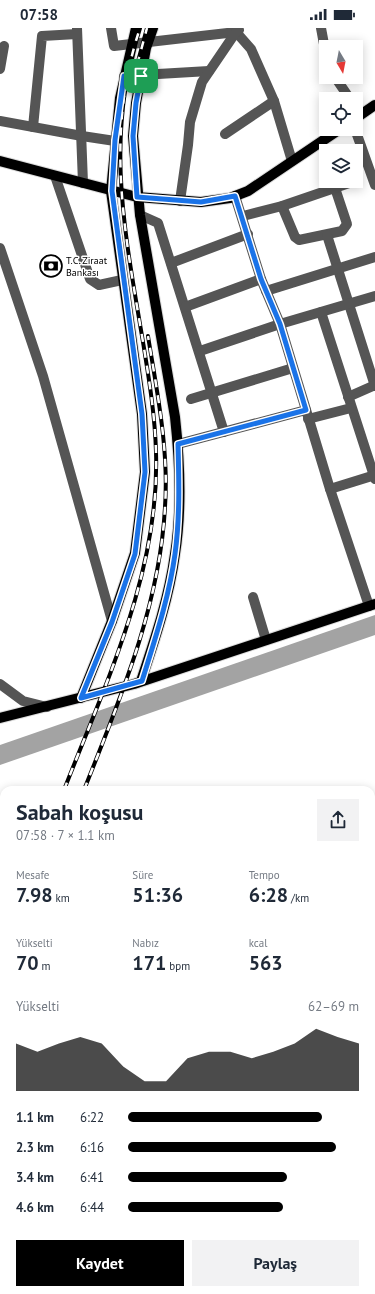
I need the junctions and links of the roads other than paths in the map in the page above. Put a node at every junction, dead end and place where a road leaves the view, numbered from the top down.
1 (111, 28) edge
2 (136, 28) edge
3 (153, 28) edge
4 (321, 28) edge
5 (239, 30) edge
6 (77, 31) edge
7 (323, 40) edge
8 (148, 43) junction
9 (132, 45) junction
10 (4, 46) dead end
11 (0, 69) edge
12 (209, 71) junction
13 (124, 76) junction
14 (141, 76) junction
15 (274, 102) junction
16 (375, 106) edge
17 (363, 112) edge
18 (0, 121) edge
19 (33, 127) junction
20 (225, 134) dead end
21 (82, 136) junction
22 (330, 136) edge
23 (358, 136) edge
24 (115, 140) junction
25 (0, 161) edge
26 (292, 161) junction
27 (55, 176) junction
28 (374, 180) edge
29 (363, 181) edge
30 (83, 183) junction
31 (335, 188) joint
32 (112, 191) junction
33 (235, 196) junction
34 (137, 197) junction
35 (180, 201) junction
36 (282, 206) junction
37 (140, 215) junction
38 (243, 216) junction
39 (248, 234) junction
40 (327, 235) junction
41 (0, 248) edge
42 (375, 257) edge
43 (171, 262) junction
44 (338, 267) junction
45 (261, 279) junction
46 (122, 280) junction
47 (266, 291) junction
48 (375, 296) edge
49 (349, 303) junction
50 (185, 306) junction
51 (321, 312) junction
52 (280, 324) junction
53 (200, 351) junction
54 (293, 368) junction
55 (375, 386) edge
56 (212, 392) junction
57 (348, 397) junction
58 (191, 399) dead end
59 (351, 408) junction
60 (307, 414) junction
61 (224, 432) junction
62 (178, 444) junction
63 (375, 477) edge
64 (330, 489) junction
65 (253, 597) dead end
66 (372, 605) edge
67 (112, 622) junction
68 (266, 640) junction
69 (142, 681) junction
70 (0, 684) edge
71 (81, 698) junction
72 (46, 707) junction
73 (0, 718) edge

1 - 9 street
2 - 9 main road
3 - 8 main road
4 - 7 street
5 - 8 street
5 - 12 street
5 - 15 street
6 - 19 street
6 - 21 street
8 - 9 street
8 - 14 main road
9 - 13 main road
10 - 11 street
12 - 14 street
12 - 35 street
13 - 14 street
13 - 24 main road
14 - 34 main road
15 - 20 street
15 - 26 street
16 - 17 main road
18 - 19 street
19 - 21 street
21 - 24 street
21 - 30 street
22 - 26 main road
23 - 28 street
24 - 32 main road
25 - 27 main road
26 - 33 main road
27 - 30 main road
27 - 46 street
28 - 29 street
30 - 32 main road
31 - 36 street
31 - 40 street
32 - 34 main road
32 - 46 main road
33 - 35 main road
33 - 38 street
34 - 35 main road
34 - 37 main road
36 - 38 street
36 - 40 street
37 - 43 street
37 - 62 main road
38 - 39 street
39 - 43 street
39 - 45 street
40 - 44 street
41 - 67 street
42 - 44 street
43 - 50 street
44 - 47 street
44 - 49 street
45 - 47 street
45 - 50 street
46 - 67 main road
47 - 52 street
48 - 49 street
49 - 51 street
49 - 55 street
50 - 53 street
51 - 52 street
51 - 57 street
52 - 53 street
52 - 54 street
53 - 56 street
54 - 56 street
54 - 60 street
55 - 57 street
56 - 58 street
56 - 61 street
57 - 59 street
59 - 60 street
59 - 63 street
60 - 61 street
60 - 64 street
61 - 62 street
62 - 69 main road
63 - 64 street
64 - 66 street
65 - 68 street
66 - 68 main road
67 - 71 main road
68 - 69 main road
69 - 71 main road
70 - 72 street
71 - 72 main road
72 - 73 main road

